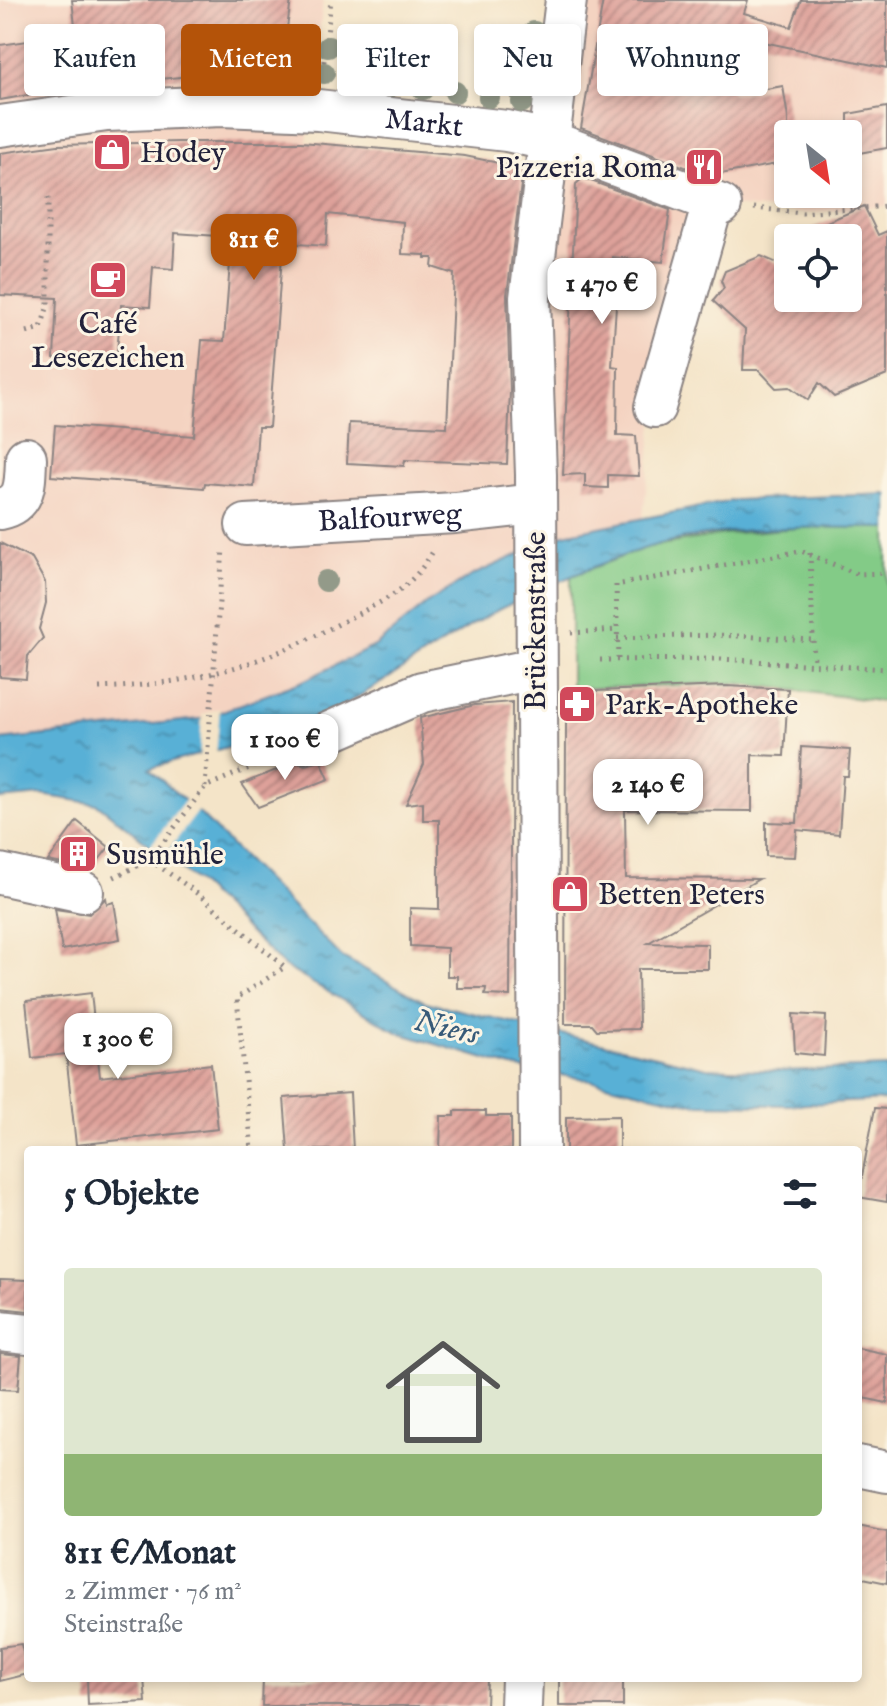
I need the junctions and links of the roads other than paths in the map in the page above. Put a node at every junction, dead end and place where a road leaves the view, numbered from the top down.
1 (566, 0) edge
2 (0, 126) edge
3 (547, 140) junction
4 (655, 407) dead end
5 (26, 458) dead end
6 (535, 504) junction
7 (0, 509) edge
8 (235, 532) road end
9 (535, 669) junction
10 (307, 742) road end
11 (0, 874) edge
12 (83, 892) dead end
13 (540, 1137) edge
14 (0, 1331) edge
15 (24, 1334) edge
16 (862, 1467) edge
17 (887, 1472) edge
18 (522, 1682) edge
19 (521, 1706) edge

1 - 3 street
2 - 3 street, Markt
3 - 4 street, Markt
3 - 6 street, Brückenstraße
5 - 7 street
6 - 8 street, Balfourweg
6 - 9 street, Brückenstraße
9 - 10 street
9 - 13 street, Brückenstraße
11 - 12 street
14 - 15 street
16 - 17 street
18 - 19 street

